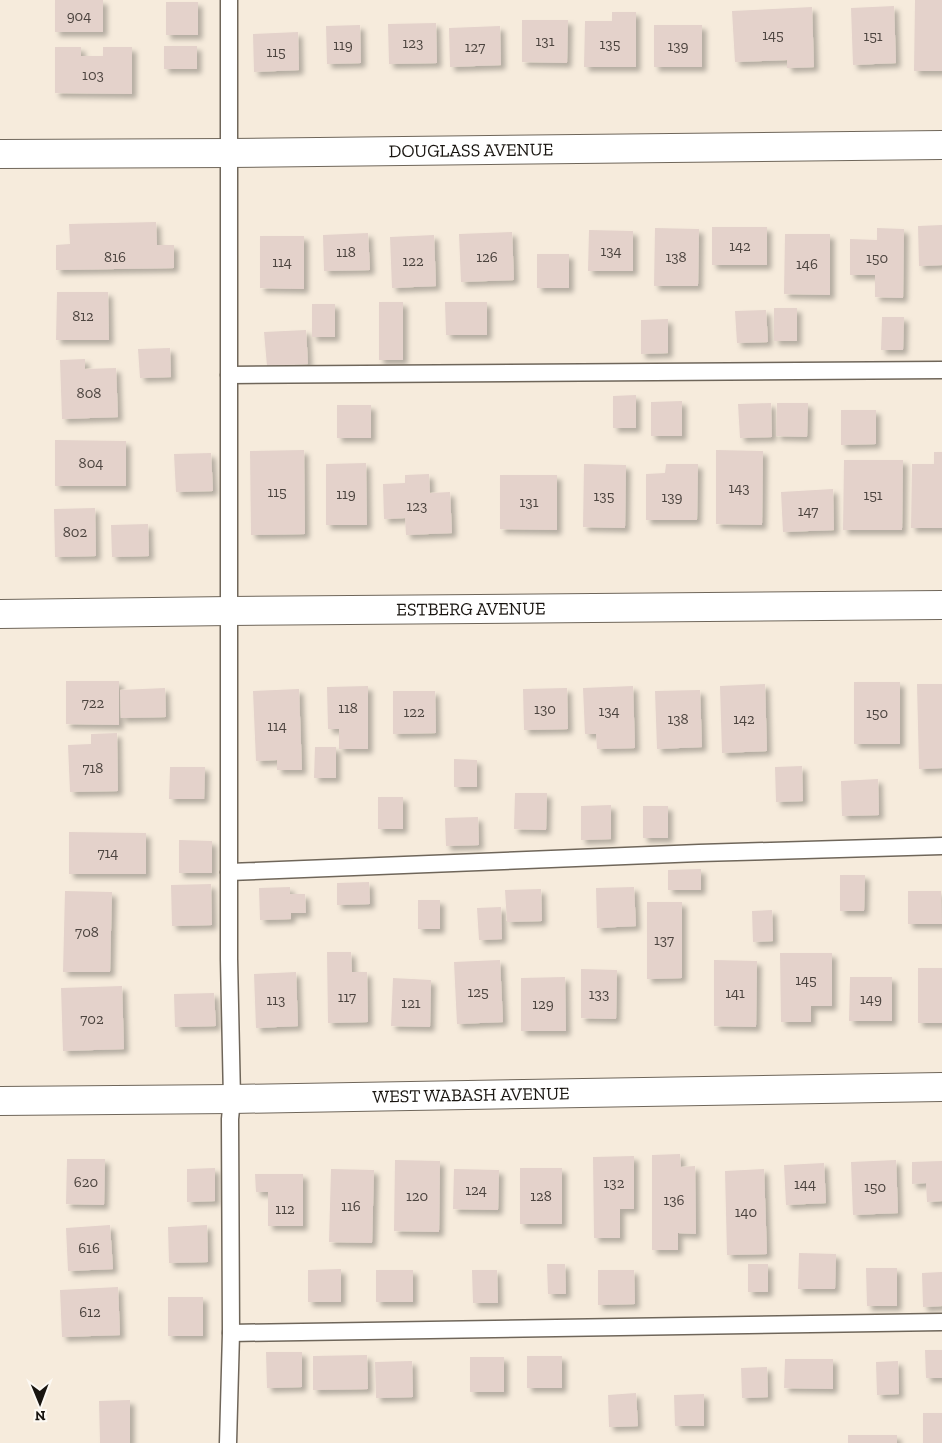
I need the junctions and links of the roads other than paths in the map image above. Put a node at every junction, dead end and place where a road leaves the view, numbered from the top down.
1 (229, 0) edge
2 (942, 145) edge
3 (229, 153) junction
4 (0, 154) edge
5 (942, 370) edge
6 (229, 375) junction
7 (942, 605) edge
8 (230, 611) junction
9 (0, 614) edge
10 (942, 846) edge
11 (229, 872) junction
12 (942, 1088) edge
13 (232, 1099) junction
14 (0, 1101) edge
15 (942, 1322) edge
16 (231, 1332) junction
17 (228, 1443) edge

1 - 3 lane
2 - 3 street, DOUGLASS AVENUE
3 - 4 street, DOUGLASS AVENUE
3 - 6 lane
5 - 6 lane
6 - 8 lane
7 - 8 street, ESTBERG AVENUE
8 - 9 street, ESTBERG AVENUE
8 - 11 lane
10 - 11 lane
11 - 13 lane
12 - 13 street, WEST WABASH AVENUE
13 - 14 street, WEST WABASH AVENUE
13 - 16 lane
15 - 16 lane
16 - 17 lane

